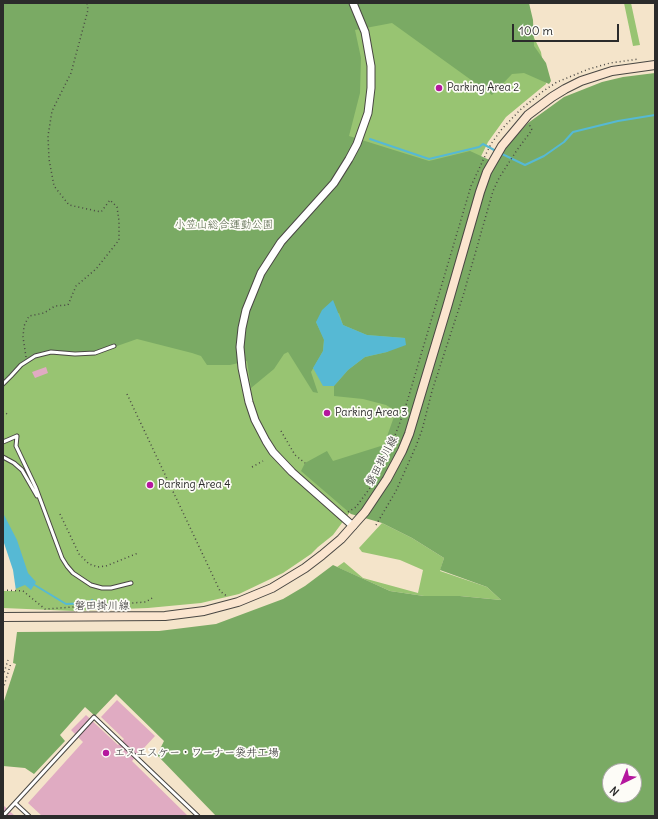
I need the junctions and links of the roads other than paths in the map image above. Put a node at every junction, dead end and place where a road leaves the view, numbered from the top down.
1 (353, 3) edge
2 (655, 65) edge
3 (114, 346) dead end
4 (3, 384) edge
5 (3, 442) edge
6 (3, 457) edge
7 (40, 501) junction
8 (353, 526) junction
9 (131, 583) dead end
10 (3, 618) edge
11 (15, 803) junction
12 (3, 816) edge
13 (29, 816) edge
14 (198, 816) edge

1 - 8 street
2 - 8 main road, 磐田掛川線
3 - 4 lane
5 - 7 lane
6 - 7 lane
7 - 9 lane
8 - 10 main road, 磐田掛川線
11 - 12 lane
11 - 13 lane
11 - 14 lane

